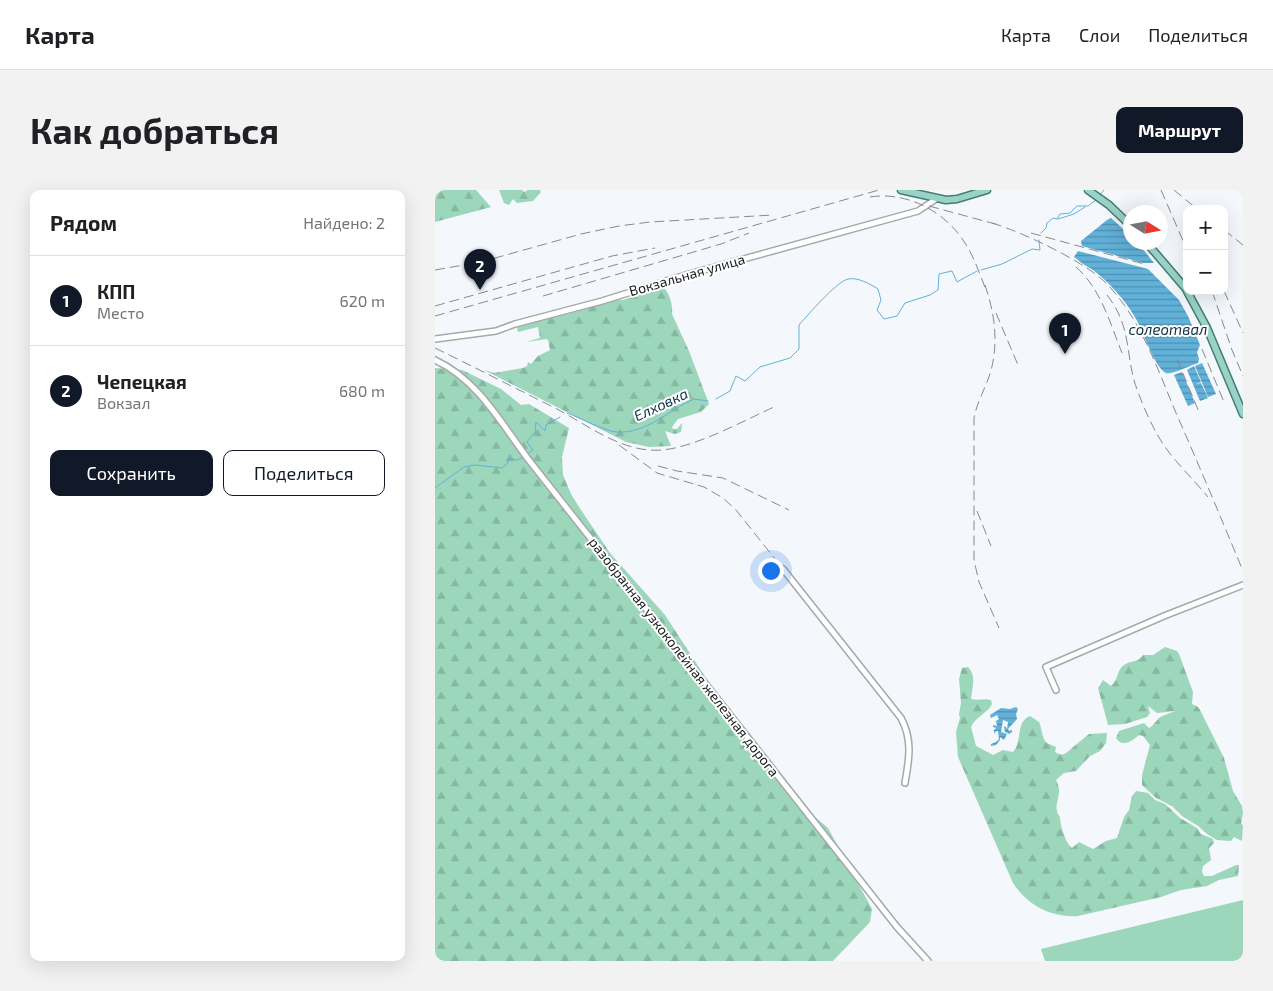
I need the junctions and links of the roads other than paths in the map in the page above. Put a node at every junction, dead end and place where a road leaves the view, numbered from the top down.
1 (901, 190) edge
2 (987, 190) edge
3 (1088, 190) edge
4 (936, 199) junction
5 (1123, 219) edge
6 (1153, 250) edge
7 (1183, 286) edge
8 (1189, 295) edge
9 (435, 339) edge
10 (435, 360) edge
11 (1243, 414) edge
12 (783, 569) dead end
13 (1243, 584) edge
14 (1056, 690) dead end
15 (905, 783) dead end
16 (928, 961) edge

1 - 4 main road
2 - 4 main road
3 - 5 main road
4 - 9 street, Вокзальная улица
6 - 7 main road
8 - 11 main road
10 - 16 street, разобранная узкоколейная железная дорога
12 - 15 street
13 - 14 street

